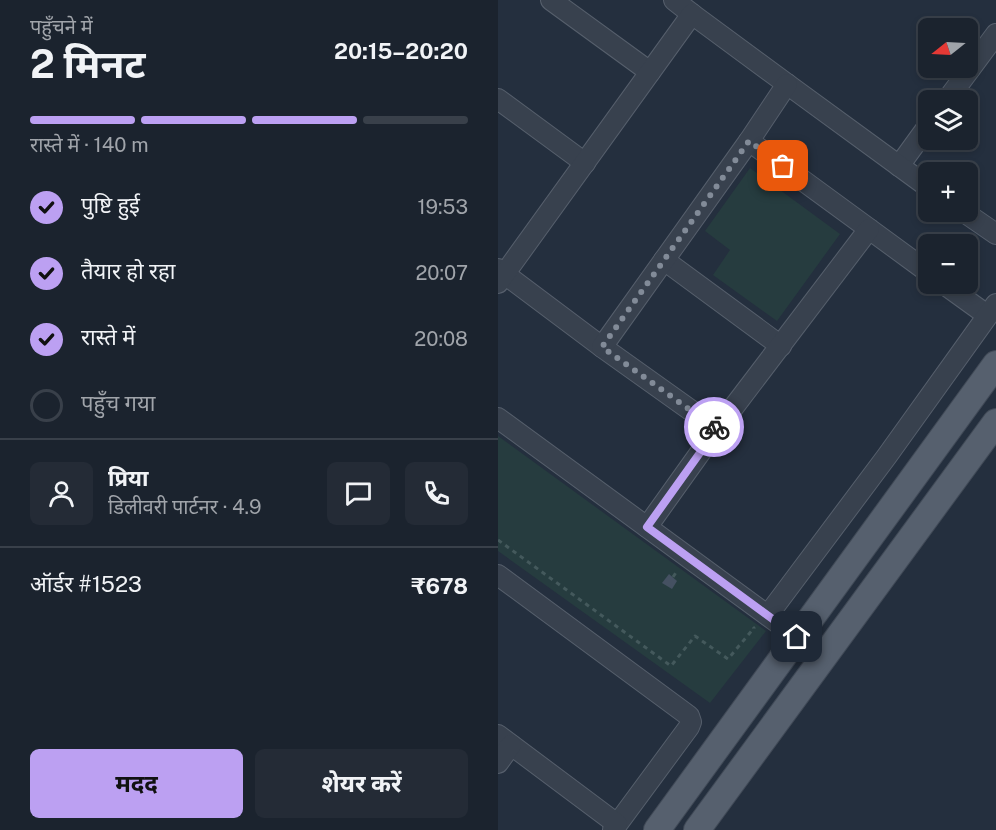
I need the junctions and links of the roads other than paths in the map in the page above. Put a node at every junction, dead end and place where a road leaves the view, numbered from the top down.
1 (551, 0) edge
2 (674, 0) edge
3 (692, 14) junction
4 (996, 34) edge
5 (650, 72) junction
6 (787, 84) junction
7 (954, 90) edge
8 (498, 99) edge
9 (918, 140) edge
10 (749, 141) junction
11 (585, 163) junction
12 (899, 166) junction
13 (918, 180) edge
14 (978, 222) edge
15 (870, 229) junction
16 (996, 234) edge
17 (664, 260) junction
18 (918, 265) edge
19 (500, 275) edge
20 (962, 294) edge
21 (992, 310) edge
22 (781, 346) junction
23 (602, 347) junction
24 (996, 364) edge
25 (498, 418) edge
26 (996, 422) edge
27 (717, 429) junction
28 (887, 456) junction
29 (916, 474) junction
30 (647, 527) junction
31 (498, 575) edge
32 (768, 615) junction
33 (797, 637) junction
34 (505, 740) edge
35 (498, 763) edge
36 (615, 827) edge
37 (657, 830) edge
38 (697, 830) edge

1 - 5 street
2 - 3 street
3 - 5 street
3 - 6 street
4 - 7 street
5 - 11 street
6 - 10 street
6 - 12 street
8 - 11 street
9 - 12 street
10 - 15 street
10 - 17 street
11 - 19 street
12 - 13 street
14 - 16 street
15 - 18 street
15 - 22 street
17 - 22 street
17 - 23 street
19 - 23 street
20 - 21 street
21 - 28 street
22 - 27 street
23 - 27 street
24 - 29 main road
25 - 30 street
26 - 38 main road
27 - 30 street
28 - 29 street
28 - 32 street
29 - 33 main road
30 - 32 street
31 - 36 street
32 - 33 street
33 - 37 main road
34 - 35 street
34 - 36 street

